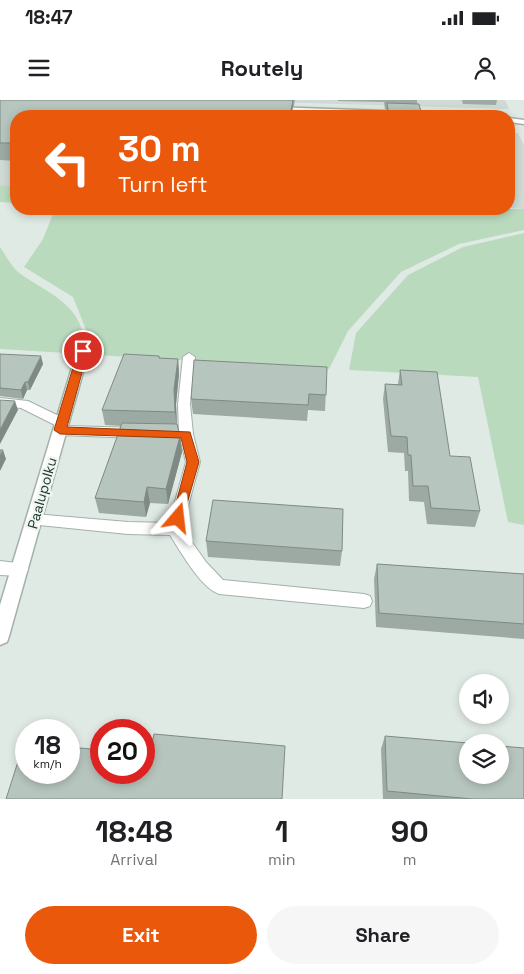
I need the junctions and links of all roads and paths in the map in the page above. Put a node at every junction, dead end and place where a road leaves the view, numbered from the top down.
1 (263, 109) edge
2 (292, 110) edge
3 (83, 351) dead end
4 (189, 357) dead end
5 (0, 402) edge
6 (61, 427) junction
7 (147, 433) edge
8 (34, 520) junction
9 (174, 529) junction
10 (0, 568) edge
11 (20, 569) junction
12 (364, 601) dead end
13 (0, 636) edge

1 - 2 street
3 - 6 street, Paalupolku
4 - 9 lane
5 - 6 lane
6 - 7 lane
6 - 8 street, Paalupolku
8 - 9 lane
8 - 11 street, Paalupolku
9 - 12 lane
10 - 11 lane
11 - 13 street, Paalupolku

